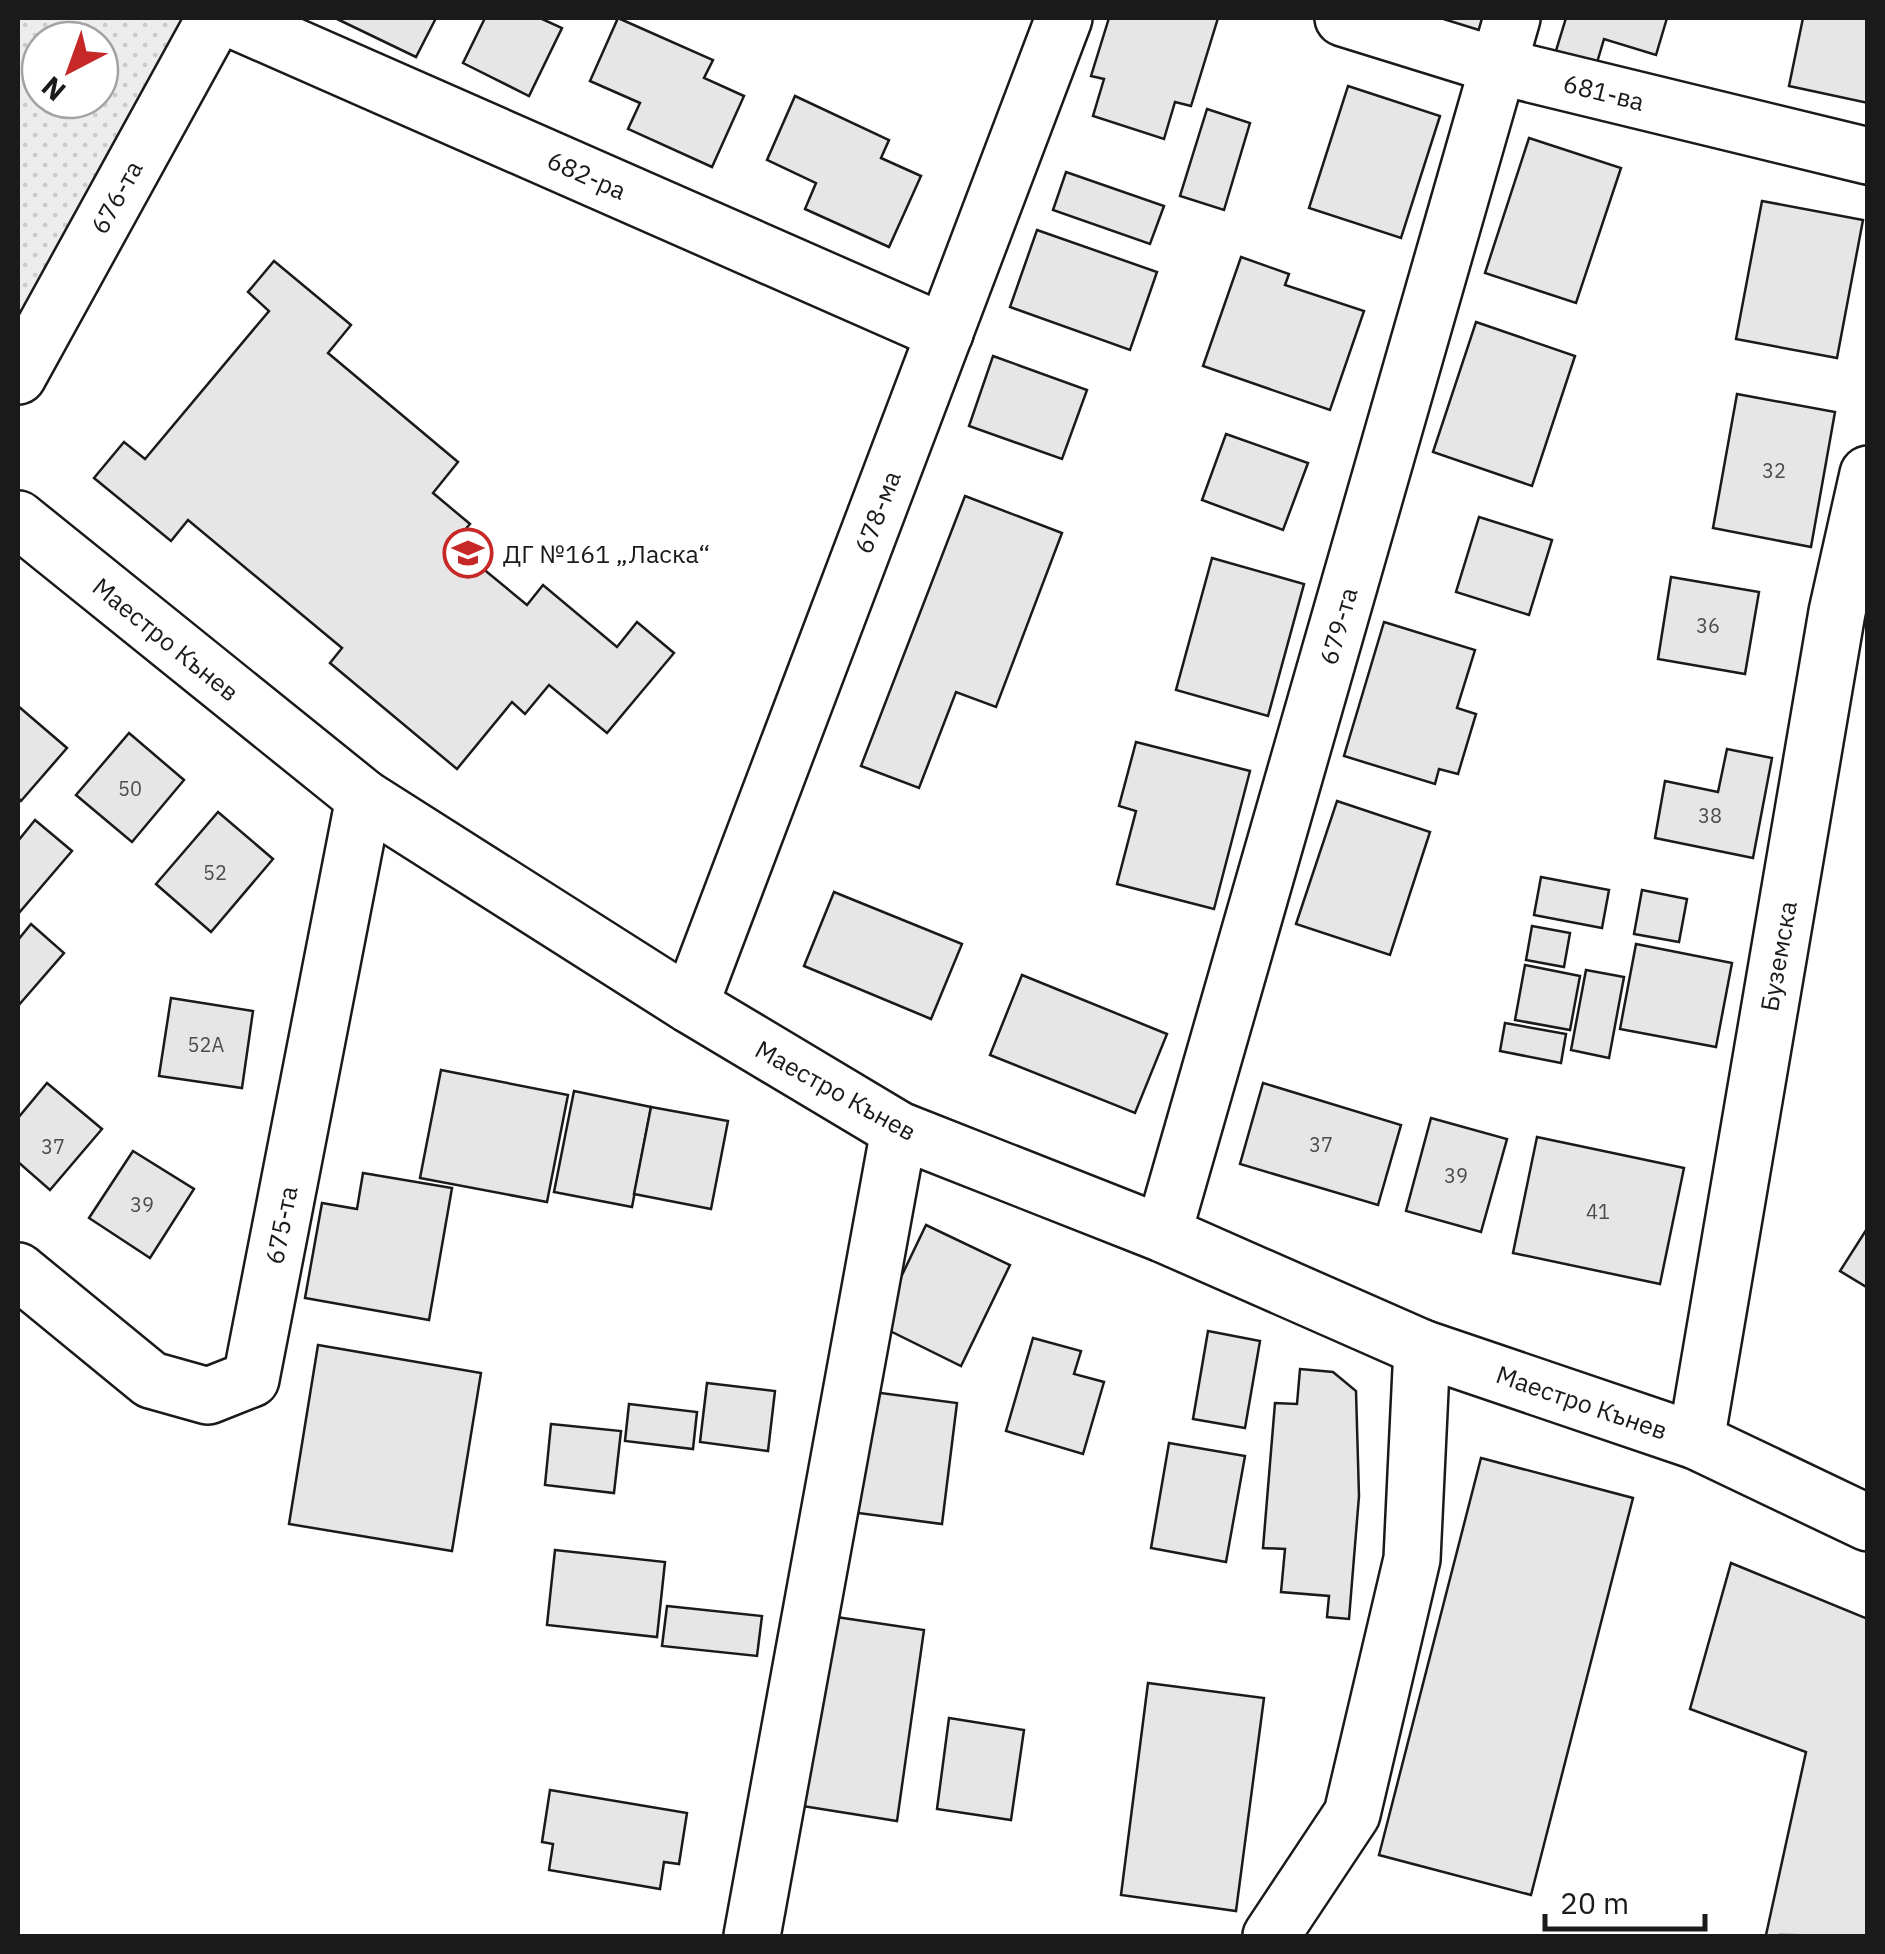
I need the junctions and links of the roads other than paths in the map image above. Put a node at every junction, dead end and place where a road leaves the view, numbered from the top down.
1 (215, 18) edge
2 (229, 18) edge
3 (1064, 18) edge
4 (1344, 18) edge
5 (1505, 42) edge
6 (1868, 156) edge
7 (945, 333) junction
8 (18, 376) edge
9 (1868, 474) edge
10 (18, 520) edge
11 (364, 798) junction
12 (690, 1006) junction
13 (899, 1130) junction
14 (1163, 1234) junction
15 (18, 1271) edge
16 (1422, 1348) junction
17 (1696, 1440) junction
18 (1868, 1523) edge
19 (752, 1936) edge
20 (1271, 1936) edge

1 - 8 street, 676-та
2 - 7 street, 682-ра
3 - 7 street, 678-ма
4 - 5 street, 681-ва
5 - 6 street, 681-ва
5 - 14 street, 679-та
7 - 12 street, 678-ма
9 - 17 street, Буземска
10 - 11 street, Маестро Кънев
11 - 12 street, Маестро Кънев
11 - 15 street, 675-та
12 - 13 street, Маестро Кънев
13 - 14 street, Маестро Кънев
13 - 19 street
14 - 16 street, Маестро Кънев
16 - 17 street, Маестро Кънев
16 - 20 street
17 - 18 street, Маестро Кънев

